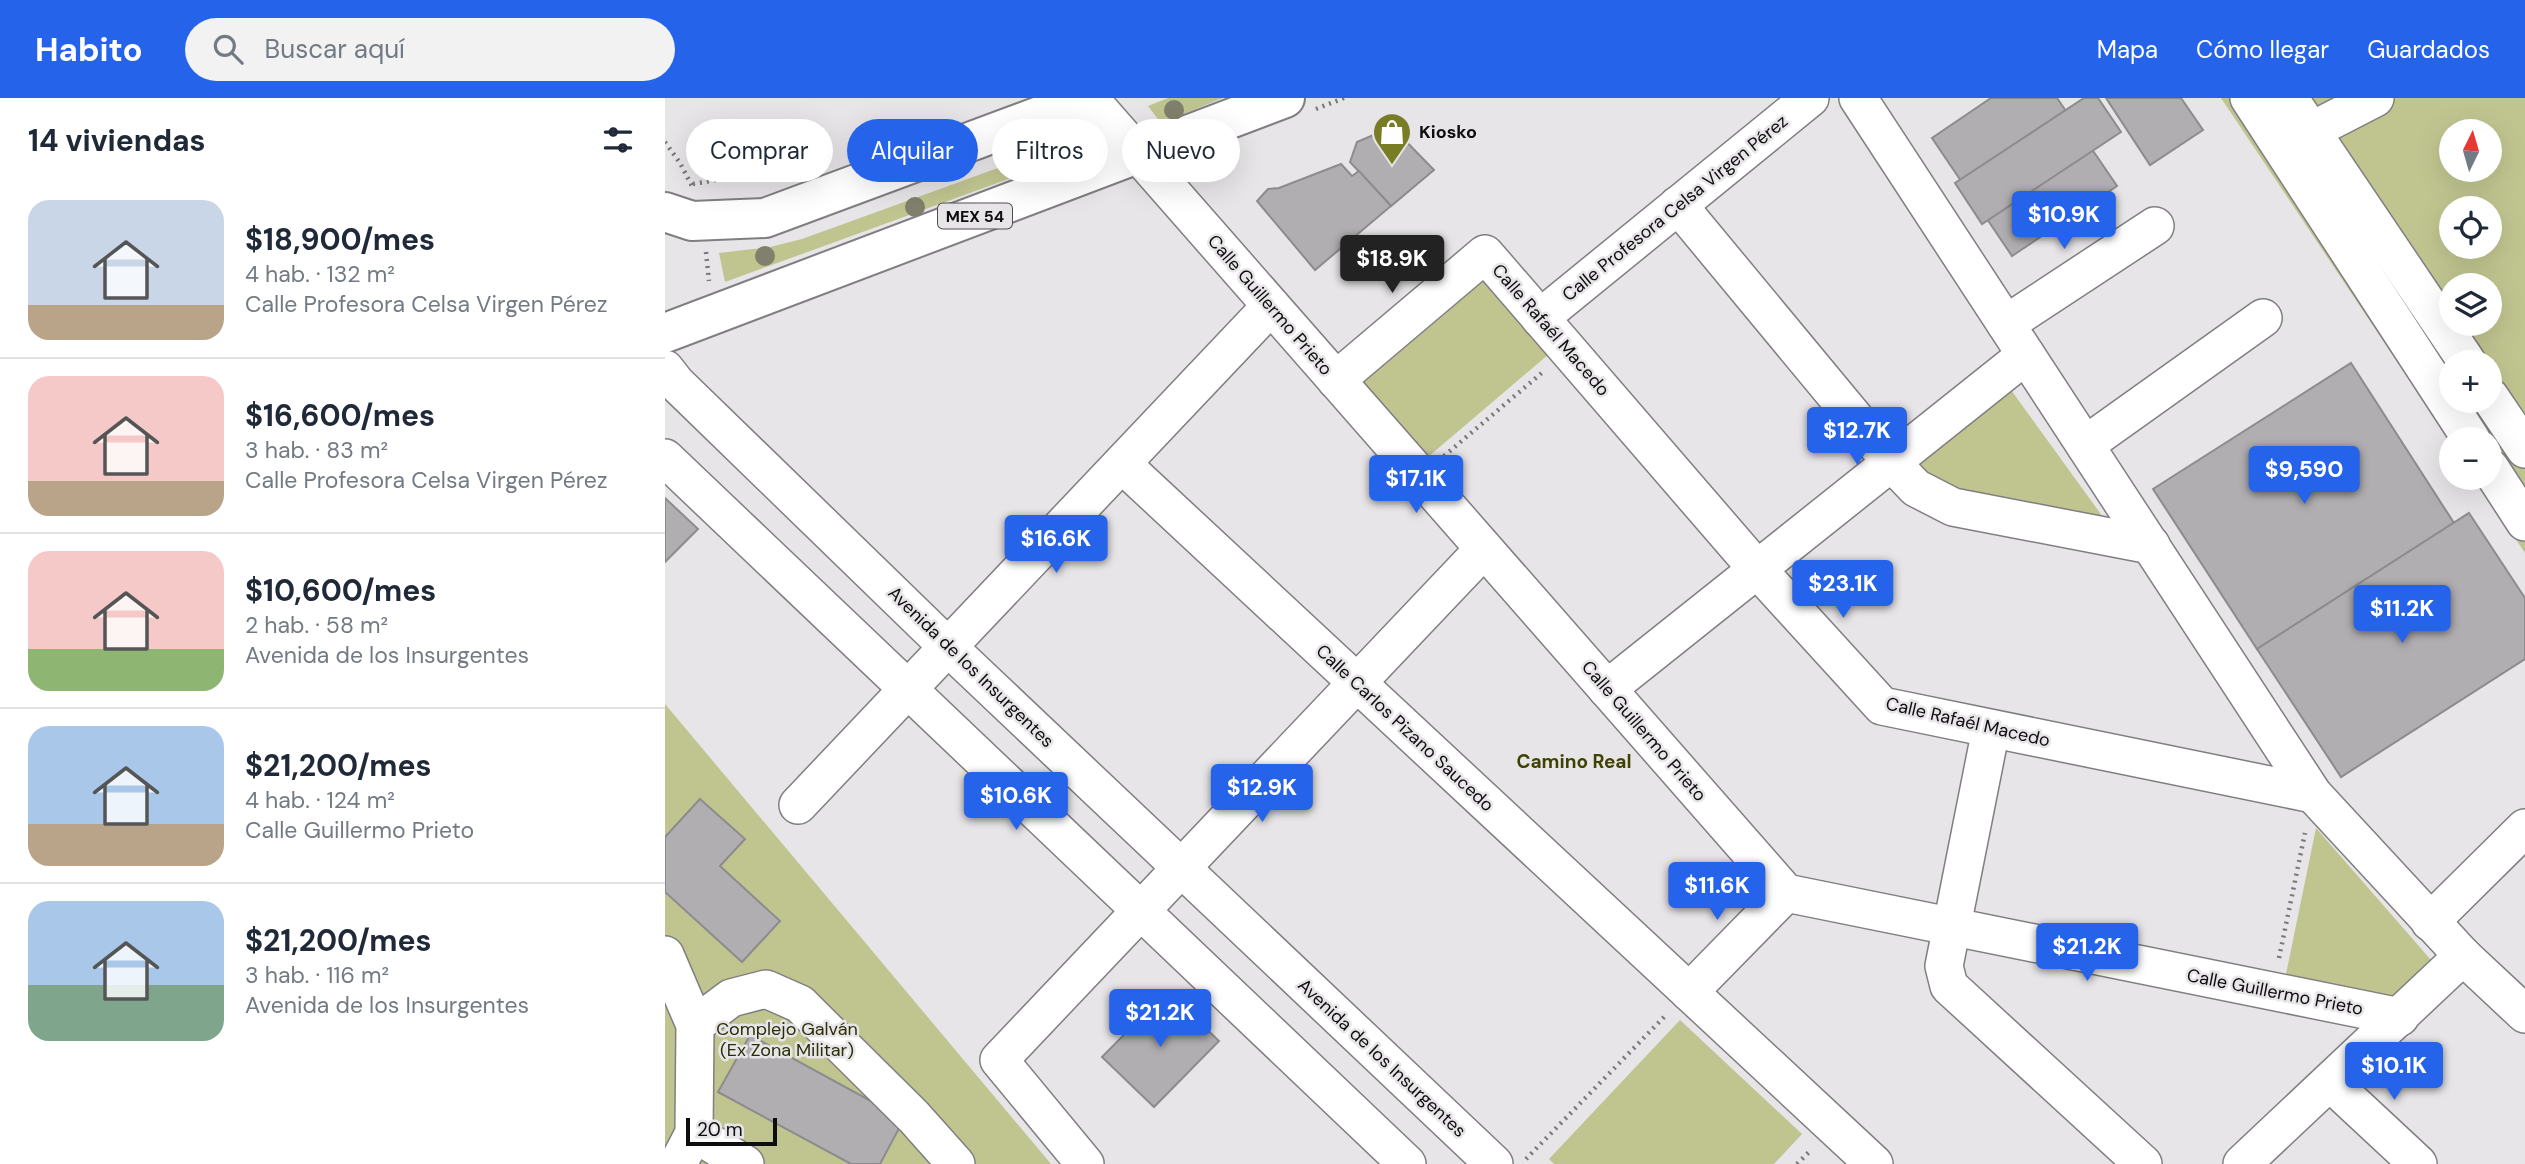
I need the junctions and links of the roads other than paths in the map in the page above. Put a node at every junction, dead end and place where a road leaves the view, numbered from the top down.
1 (1088, 98) edge
2 (1285, 98) edge
3 (1810, 98) edge
4 (1859, 98) edge
5 (2249, 98) edge
6 (2289, 98) edge
7 (2375, 98) edge
8 (1231, 119) edge
9 (1122, 136) edge
10 (2297, 140) junction
11 (1122, 161) edge
12 (1163, 182) edge
13 (1678, 205) junction
14 (665, 212) edge
15 (2155, 226) dead end
16 (1271, 306) junction
17 (2433, 312) junction
18 (1540, 318) junction
19 (2263, 318) dead end
20 (2006, 324) junction
21 (665, 333) edge
22 (2403, 335) junction
23 (2459, 350) edge
24 (2026, 355) junction
25 (665, 369) edge
26 (1336, 380) junction
27 (2501, 413) edge
28 (2463, 427) edge
29 (2085, 445) junction
30 (2525, 449) edge
31 (665, 458) edge
32 (1891, 462) junction
33 (1122, 464) junction
34 (2502, 484) edge
35 (2523, 512) edge
36 (2151, 545) junction
37 (1484, 549) junction
38 (1757, 569) junction
39 (948, 646) junction
40 (1357, 683) junction
41 (908, 689) junction
42 (1607, 690) junction
43 (1991, 729) junction
44 (2313, 794) junction
45 (798, 805) dead end
46 (2525, 828) edge
47 (1182, 868) junction
48 (1786, 893) junction
49 (1141, 910) junction
50 (2430, 922) junction
51 (1952, 927) junction
52 (665, 955) edge
53 (2463, 956) junction
54 (1689, 992) junction
55 (2525, 1014) edge
56 (2400, 1017) junction
57 (695, 1025) junction
58 (2330, 1082) junction
59 (686, 1149) edge
60 (745, 1164) edge
61 (956, 1164) edge
62 (1085, 1164) edge
63 (1408, 1164) edge
64 (1494, 1164) edge
65 (1874, 1164) edge
66 (2143, 1164) edge
67 (2242, 1164) edge
68 (2418, 1164) edge

1 - 9 street, Calle Guillermo Prieto
1 - 14 main road
2 - 8 main road, MEX 54
3 - 13 street, Calle Profesora Celsa Virgen Pérez
4 - 20 street
5 - 10 street
6 - 10 street
7 - 10 street
10 - 17 street
10 - 22 street
11 - 21 main road, MEX 54
12 - 16 street, Calle Guillermo Prieto
13 - 18 street, Calle Profesora Celsa Virgen Pérez
13 - 32 street
15 - 20 street
16 - 26 street, Calle Guillermo Prieto
16 - 33 street
17 - 22 street
17 - 23 street
18 - 26 street, Calle Rafaél Macedo
18 - 38 street, Calle Rafaél Macedo
19 - 29 street
20 - 24 street
22 - 28 street
24 - 29 street
24 - 32 street
25 - 39 street, Avenida de los Insurgentes
26 - 37 street, Calle Guillermo Prieto
27 - 30 street
29 - 36 street
31 - 41 street
32 - 36 street
32 - 38 street
33 - 39 street
33 - 40 street, Calle Carlos Pizano Saucedo
34 - 35 street
36 - 44 street
37 - 40 street
37 - 42 street, Calle Guillermo Prieto
38 - 42 street
38 - 43 street, Calle Rafaél Macedo
39 - 41 street
39 - 47 street, Avenida de los Insurgentes
40 - 47 street
40 - 54 street, Calle Carlos Pizano Saucedo
41 - 45 street
41 - 49 street
42 - 48 street, Calle Guillermo Prieto
43 - 44 street, Calle Rafaél Macedo
43 - 51 street
44 - 50 street
46 - 50 street
47 - 49 street
47 - 64 street, Avenida de los Insurgentes
48 - 51 street, Calle Guillermo Prieto
48 - 54 street
49 - 62 street
49 - 63 street
50 - 53 street
51 - 56 street, Calle Guillermo Prieto
51 - 66 street
52 - 57 street
53 - 55 street
53 - 56 street
54 - 65 street, Calle Carlos Pizano Saucedo
56 - 58 street
57 - 59 street
57 - 61 street
58 - 67 street
58 - 68 street
59 - 60 street

